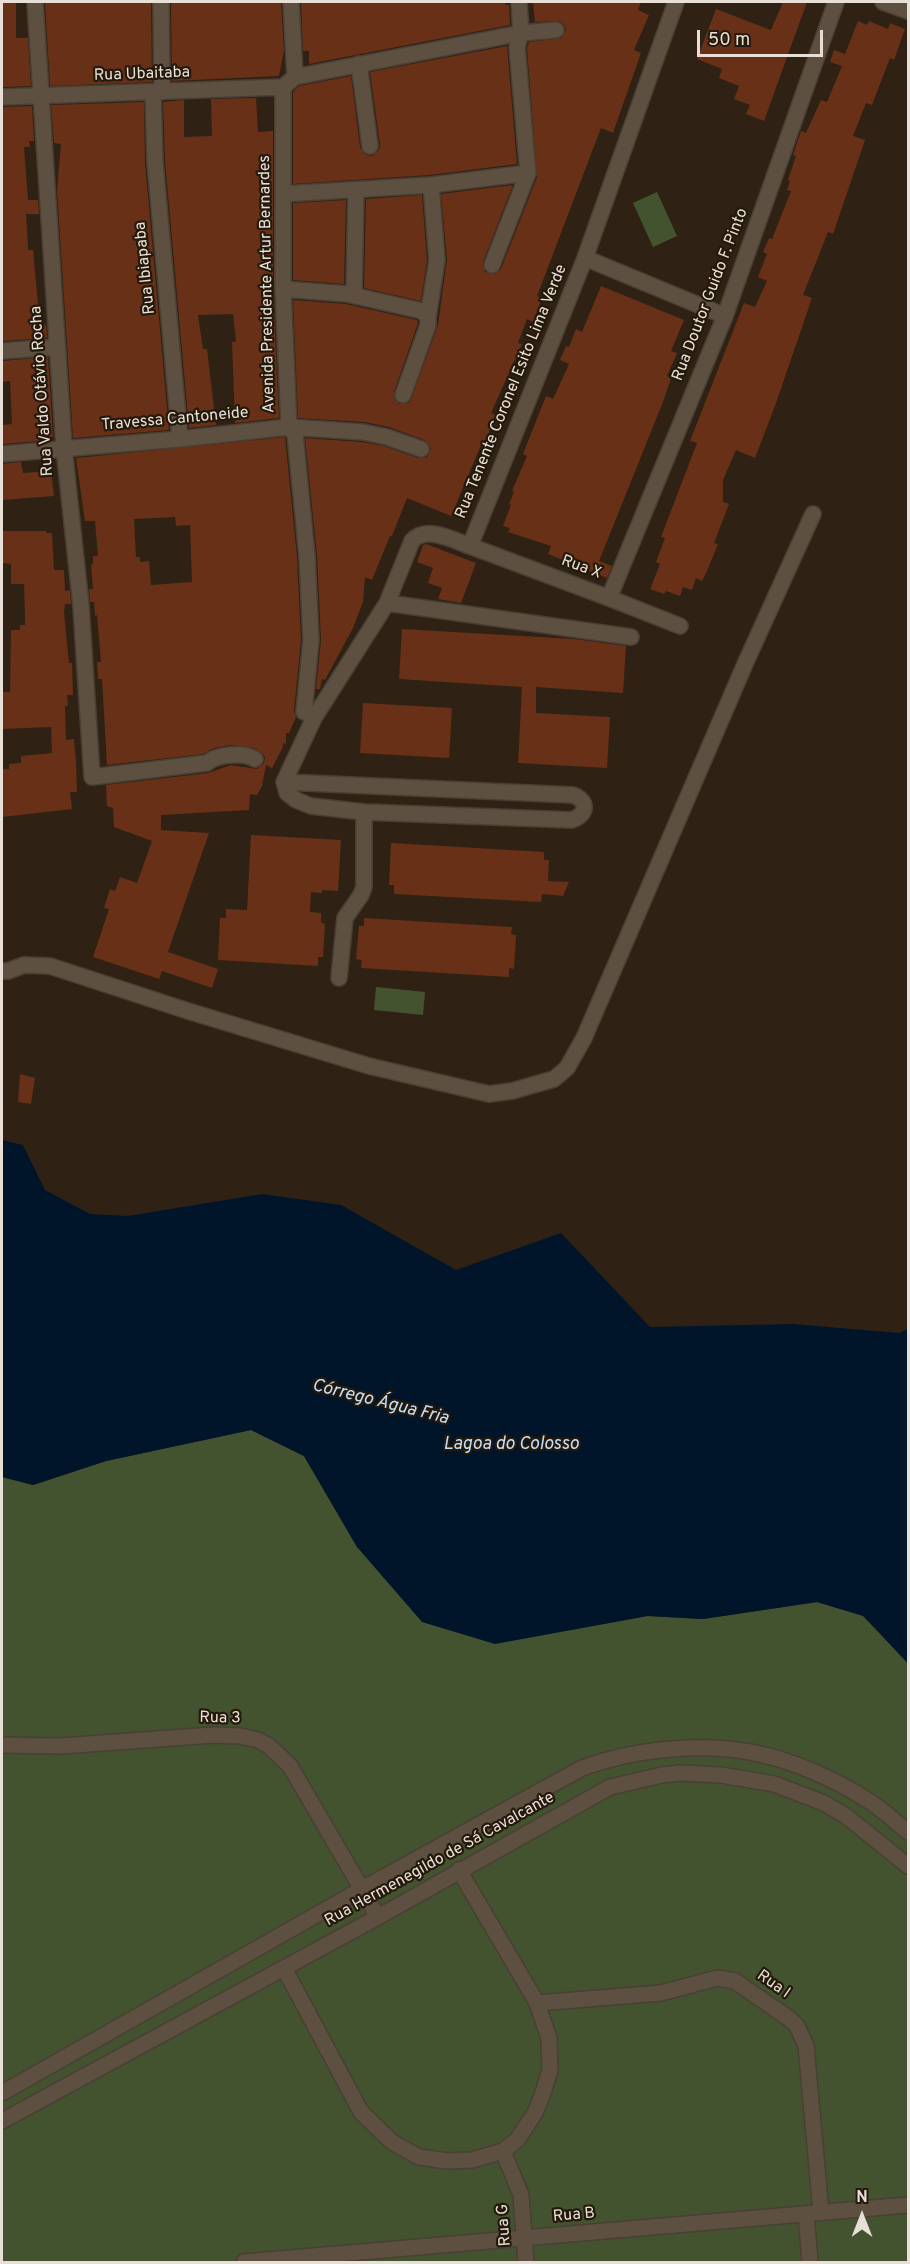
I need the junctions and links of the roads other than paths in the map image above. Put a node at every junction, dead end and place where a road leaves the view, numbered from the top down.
1 (35, 2) edge
2 (161, 2) edge
3 (291, 2) edge
4 (519, 2) edge
5 (676, 2) edge
6 (836, 2) edge
7 (883, 2) edge
8 (908, 11) edge
9 (556, 30) dead end
10 (521, 33) junction
11 (359, 64) junction
12 (289, 82) junction
13 (157, 92) junction
14 (42, 95) junction
15 (2, 97) edge
16 (370, 146) dead end
17 (528, 173) junction
18 (431, 185) junction
19 (356, 190) junction
20 (283, 194) junction
21 (585, 258) junction
22 (492, 265) dead end
23 (283, 290) junction
24 (354, 295) junction
25 (725, 316) junction
26 (428, 317) junction
27 (57, 347) junction
28 (2, 351) edge
29 (403, 395) dead end
30 (289, 427) junction
31 (180, 439) junction
32 (64, 448) junction
33 (421, 449) dead end
34 (2, 454) edge
35 (813, 514) dead end
36 (470, 546) junction
37 (609, 598) junction
38 (387, 603) junction
39 (680, 626) dead end
40 (631, 637) dead end
41 (309, 715) junction
42 (255, 759) dead end
43 (284, 782) junction
44 (364, 812) junction
45 (2, 971) edge
46 (339, 978) dead end
47 (2, 1744) edge
48 (909, 1832) edge
49 (909, 1866) edge
50 (459, 1870) junction
51 (362, 1889) junction
52 (378, 1917) junction
53 (284, 1968) junction
54 (537, 2003) junction
55 (2, 2093) edge
56 (2, 2121) edge
57 (503, 2151) junction
58 (909, 2205) edge
59 (814, 2213) junction
60 (524, 2238) junction
61 (244, 2262) edge
62 (249, 2262) edge
63 (526, 2262) edge
64 (810, 2262) edge

1 - 14 street, Rua Valdo Otávio Rocha
2 - 13 street, Rua Ibiapaba
3 - 12 street, Avenida Presidente Artur Bernardes
4 - 10 street
5 - 21 street, Rua Tenente Coronel Esito Lima Verde
6 - 25 street, Rua Doutor Guido F. Pinto
7 - 8 street
9 - 10 street, Rua Ubaitaba
10 - 11 street, Rua Ubaitaba
10 - 17 street
11 - 12 street, Rua Ubaitaba
11 - 16 street
12 - 13 street, Rua Ubaitaba
12 - 20 street, Avenida Presidente Artur Bernardes
13 - 14 street, Rua Ubaitaba
13 - 31 street, Rua Ibiapaba
14 - 15 street, Rua Ubaitaba
14 - 27 street, Rua Valdo Otávio Rocha
17 - 18 street
17 - 22 street
18 - 19 street
18 - 26 street
19 - 20 street
19 - 24 street
20 - 23 street, Avenida Presidente Artur Bernardes
21 - 25 street
21 - 36 street, Rua Tenente Coronel Esito Lima Verde
23 - 24 street
23 - 30 street, Avenida Presidente Artur Bernardes
24 - 26 street
25 - 37 street, Rua Doutor Guido F. Pinto
26 - 29 street
27 - 28 street
27 - 32 street, Rua Valdo Otávio Rocha
30 - 31 street, Travessa Cantoneide
30 - 33 street, Travessa Cantoneide
30 - 41 street, Avenida Presidente Artur Bernardes
31 - 32 street, Travessa Cantoneide
32 - 34 street, Travessa Cantoneide
32 - 42 street, Rua Valdo Otávio Rocha
35 - 45 street
36 - 37 street, Rua X
36 - 38 street, Rua Tenente Coronel Esito Lima Verde
37 - 39 street, Rua X
38 - 40 street
38 - 41 street, Rua Tenente Coronel Esito Lima Verde
41 - 43 street
43 - 44 street
43 - 44 street
44 - 46 street
47 - 51 street, Rua 3
48 - 51 street, Rua Hermenegildo de Sá Cavalcante
49 - 50 street, Rua Hermenegildo de Sá Cavalcante
50 - 52 street, Rua Hermenegildo de Sá Cavalcante
50 - 54 street
51 - 52 street, Rua 3
51 - 55 street, Rua Hermenegildo de Sá Cavalcante
52 - 53 street, Rua Hermenegildo de Sá Cavalcante
53 - 56 street, Rua Hermenegildo de Sá Cavalcante
53 - 57 street
54 - 57 street
54 - 59 street, Rua I
57 - 60 street, Rua G
58 - 59 street, Rua B
59 - 60 street, Rua B
59 - 64 street, Rua I
60 - 62 street, Rua B
60 - 63 street, Rua G
61 - 62 street, Rua B

